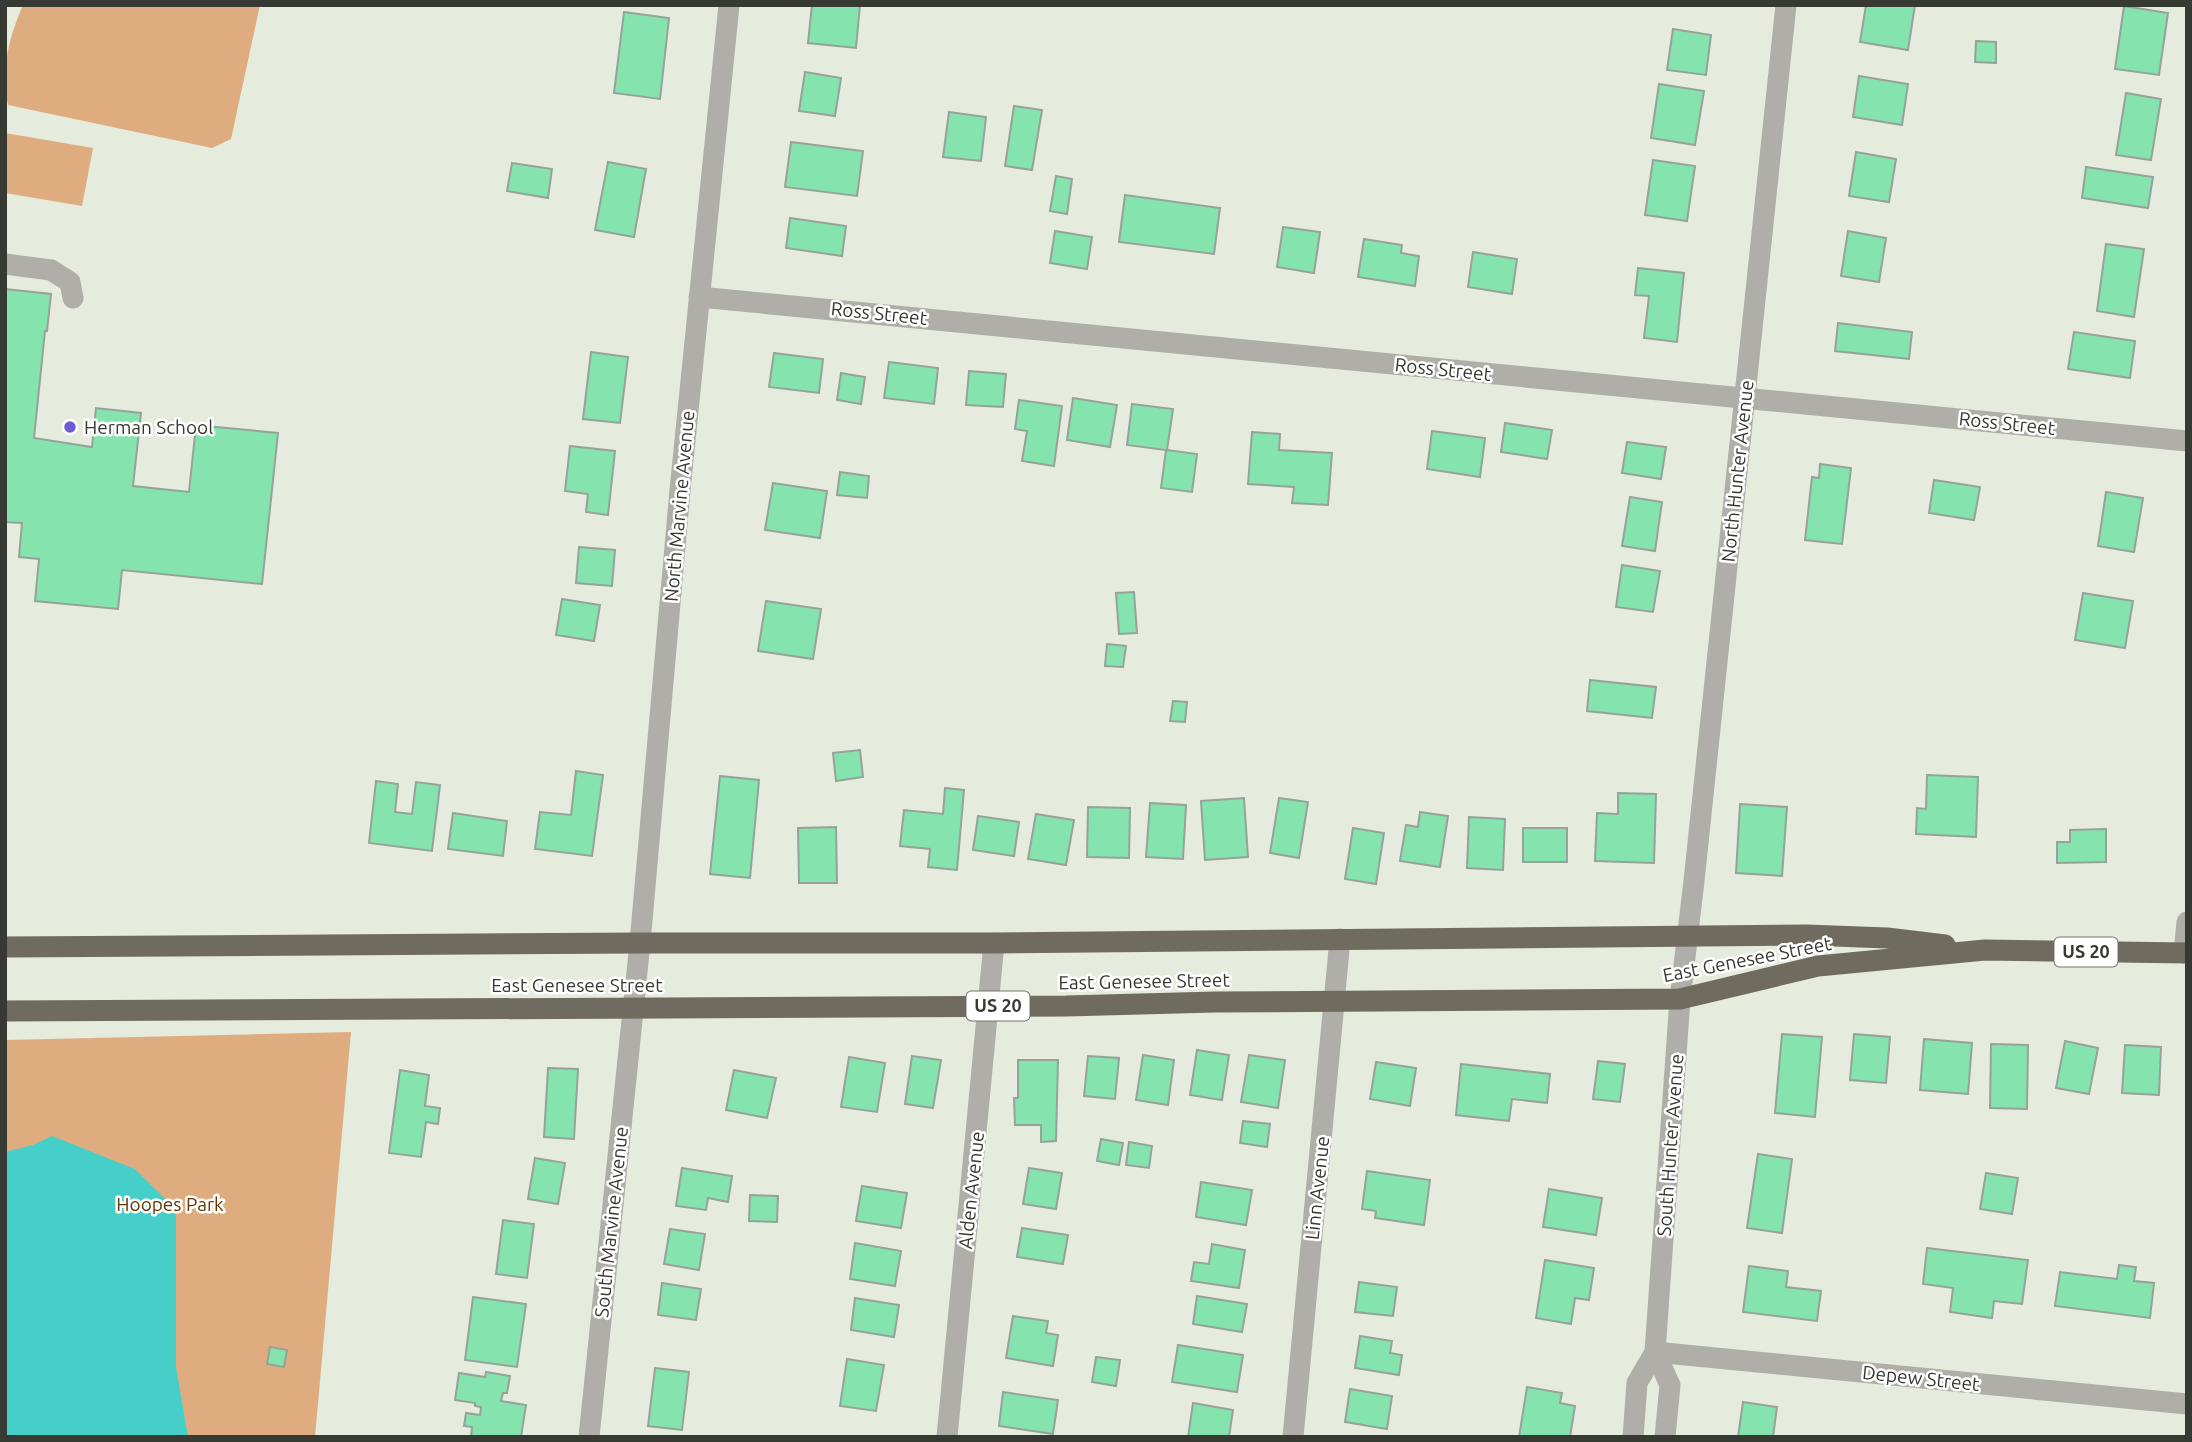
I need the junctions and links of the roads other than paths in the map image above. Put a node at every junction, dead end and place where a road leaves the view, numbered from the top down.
1 (729, 5) edge
2 (1786, 5) edge
3 (5, 264) edge
4 (699, 297) junction
5 (73, 298) dead end
6 (1745, 398) junction
7 (2187, 441) edge
8 (2187, 922) edge
9 (1686, 937) junction
10 (1340, 939) junction
11 (640, 943) junction
12 (994, 943) junction
13 (5, 947) edge
14 (1985, 950) junction
15 (2186, 953) edge
16 (1680, 999) junction
17 (1335, 1001) junction
18 (989, 1006) junction
19 (632, 1007) junction
20 (5, 1011) edge
21 (1655, 1352) junction
22 (2187, 1404) edge
23 (589, 1437) edge
24 (947, 1437) edge
25 (1293, 1437) edge
26 (1633, 1437) edge
27 (1665, 1437) edge

1 - 4 street, North Marvine Avenue
2 - 6 street, North Hunter Avenue
3 - 5 street
4 - 6 street, Ross Street
4 - 11 street, North Marvine Avenue
6 - 7 street, Ross Street
6 - 9 street, North Hunter Avenue
8 - 15 street
9 - 10 highway, East Genesee Street / US 20
9 - 14 highway, East Genesee Street / US 20
9 - 16 street, South Hunter Avenue
10 - 12 highway, East Genesee Street / US 20
10 - 17 street, Linn Avenue
11 - 12 highway, East Genesee Street / US 20
11 - 13 highway, East Genesee Street / US 20
11 - 19 street, North Marvine Avenue
12 - 18 street, Alden Avenue
14 - 15 highway, East Genesee Street / US 20
14 - 16 highway, East Genesee Street / US 20
16 - 17 highway, East Genesee Street / US 20
16 - 21 street, South Hunter Avenue
17 - 18 highway, East Genesee Street / US 20
17 - 25 street, Linn Avenue
18 - 19 highway, East Genesee Street / US 20
18 - 24 street, Alden Avenue
19 - 20 highway, East Genesee Street / US 20
19 - 23 street, South Marvine Avenue
21 - 22 street, Depew Street
21 - 26 street, South Hunter Avenue
21 - 27 street, South Hunter Avenue

